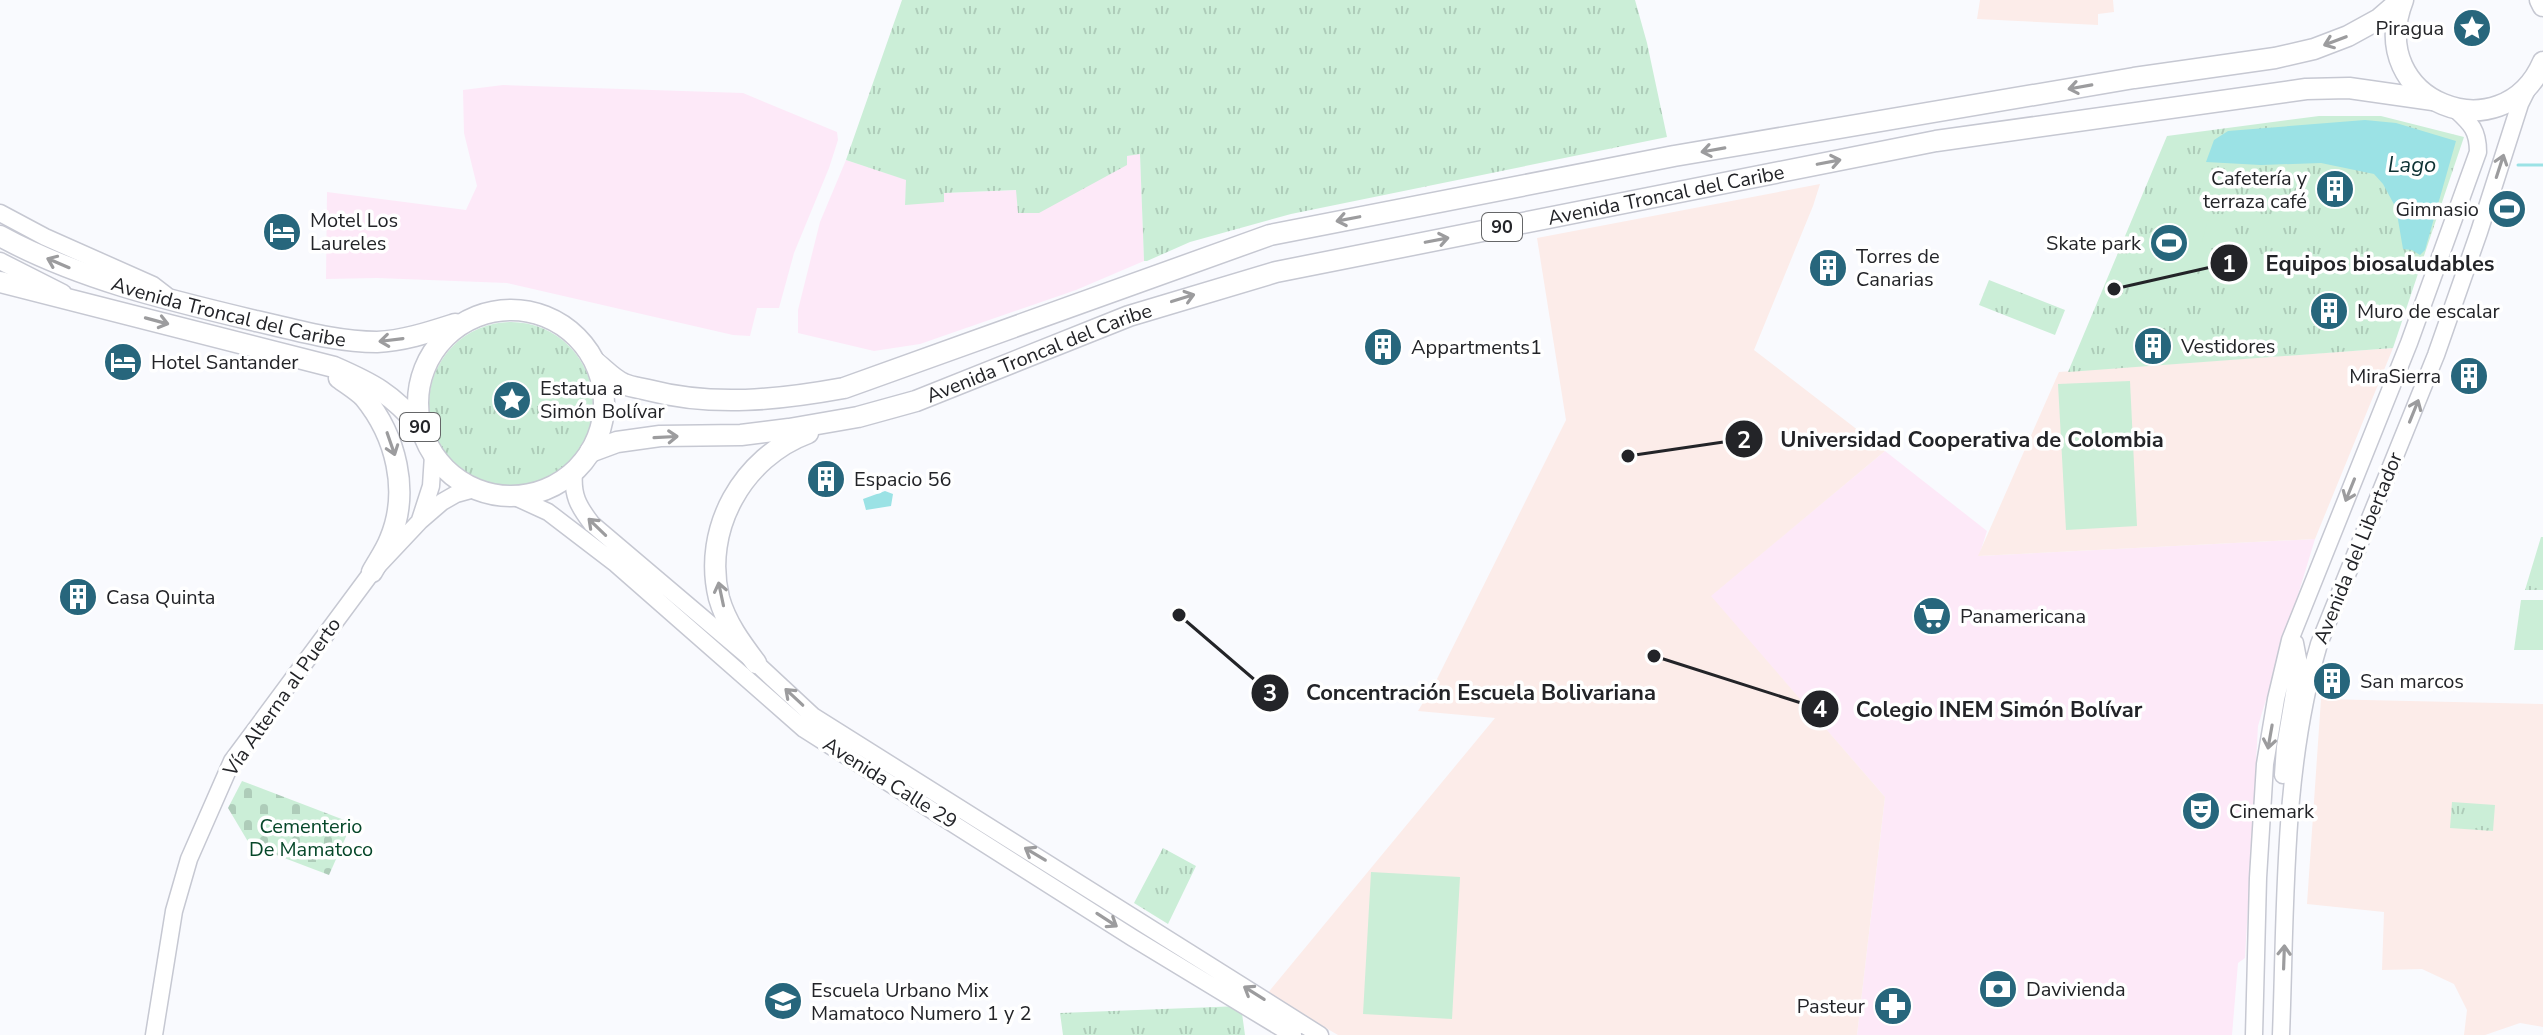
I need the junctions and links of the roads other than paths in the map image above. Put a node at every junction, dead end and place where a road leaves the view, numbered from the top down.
1 (2402, 0) edge
2 (2540, 0) edge
3 (2543, 6) edge
4 (2539, 70) edge
5 (2433, 100) junction
6 (2454, 108) junction
7 (0, 213) edge
8 (0, 236) edge
9 (0, 261) edge
10 (0, 282) edge
11 (75, 300) junction
12 (178, 303) junction
13 (466, 321) junction
14 (296, 358) junction
15 (595, 362) junction
16 (858, 417) junction
17 (420, 427) junction
18 (590, 452) junction
19 (433, 455) junction
20 (574, 472) junction
21 (474, 489) junction
22 (513, 496) junction
23 (420, 521) junction
24 (372, 572) junction
25 (2290, 640) junction
26 (756, 663) junction
27 (2291, 815) junction
28 (154, 1035) edge
29 (1293, 1035) edge
30 (1320, 1035) edge
31 (2254, 1035) edge
32 (2281, 1035) edge

1 - 5 highway
1 -> 15 highway, Avenida Troncal del Caribe / 90
2 - 3 highway
4 - 6 highway
27 -> 4 main road, Avenida del Libertador
5 - 6 highway
16 -> 5 highway, Avenida Troncal del Caribe / 90
6 -> 25 main road, Avenida del Libertador
7 - 12 main road
12 -> 8 highway, Avenida Troncal del Caribe / 90
9 - 11 main road
10 - 11 highway, Avenida Troncal del Caribe / 90
11 -> 14 highway, Avenida Troncal del Caribe / 90
13 -> 12 highway, Avenida Troncal del Caribe / 90
13 - 15 highway, 90
13 - 17 highway, 90
14 - 17 highway, Avenida Troncal del Caribe / 90
14 -> 24 highway
15 - 18 highway, 90
18 -> 16 highway, Avenida Troncal del Caribe / 90
26 -> 16 highway
17 - 19 highway, 90
18 - 20 highway, 90
19 - 21 highway, 90
19 - 23 main road, Vía Alterna al Puerto
20 - 22 highway, 90
26 -> 20 main road, Avenida Calle 29
21 - 22 highway, 90
21 - 23 main road, Vía Alterna al Puerto
22 -> 29 main road, Avenida Calle 29
23 - 24 main road, Vía Alterna al Puerto
24 - 28 main road, Vía Alterna al Puerto
25 - 27 main road
25 -> 31 main road, Avenida del Libertador
30 -> 26 main road, Avenida Calle 29
32 -> 27 main road, Avenida del Libertador

